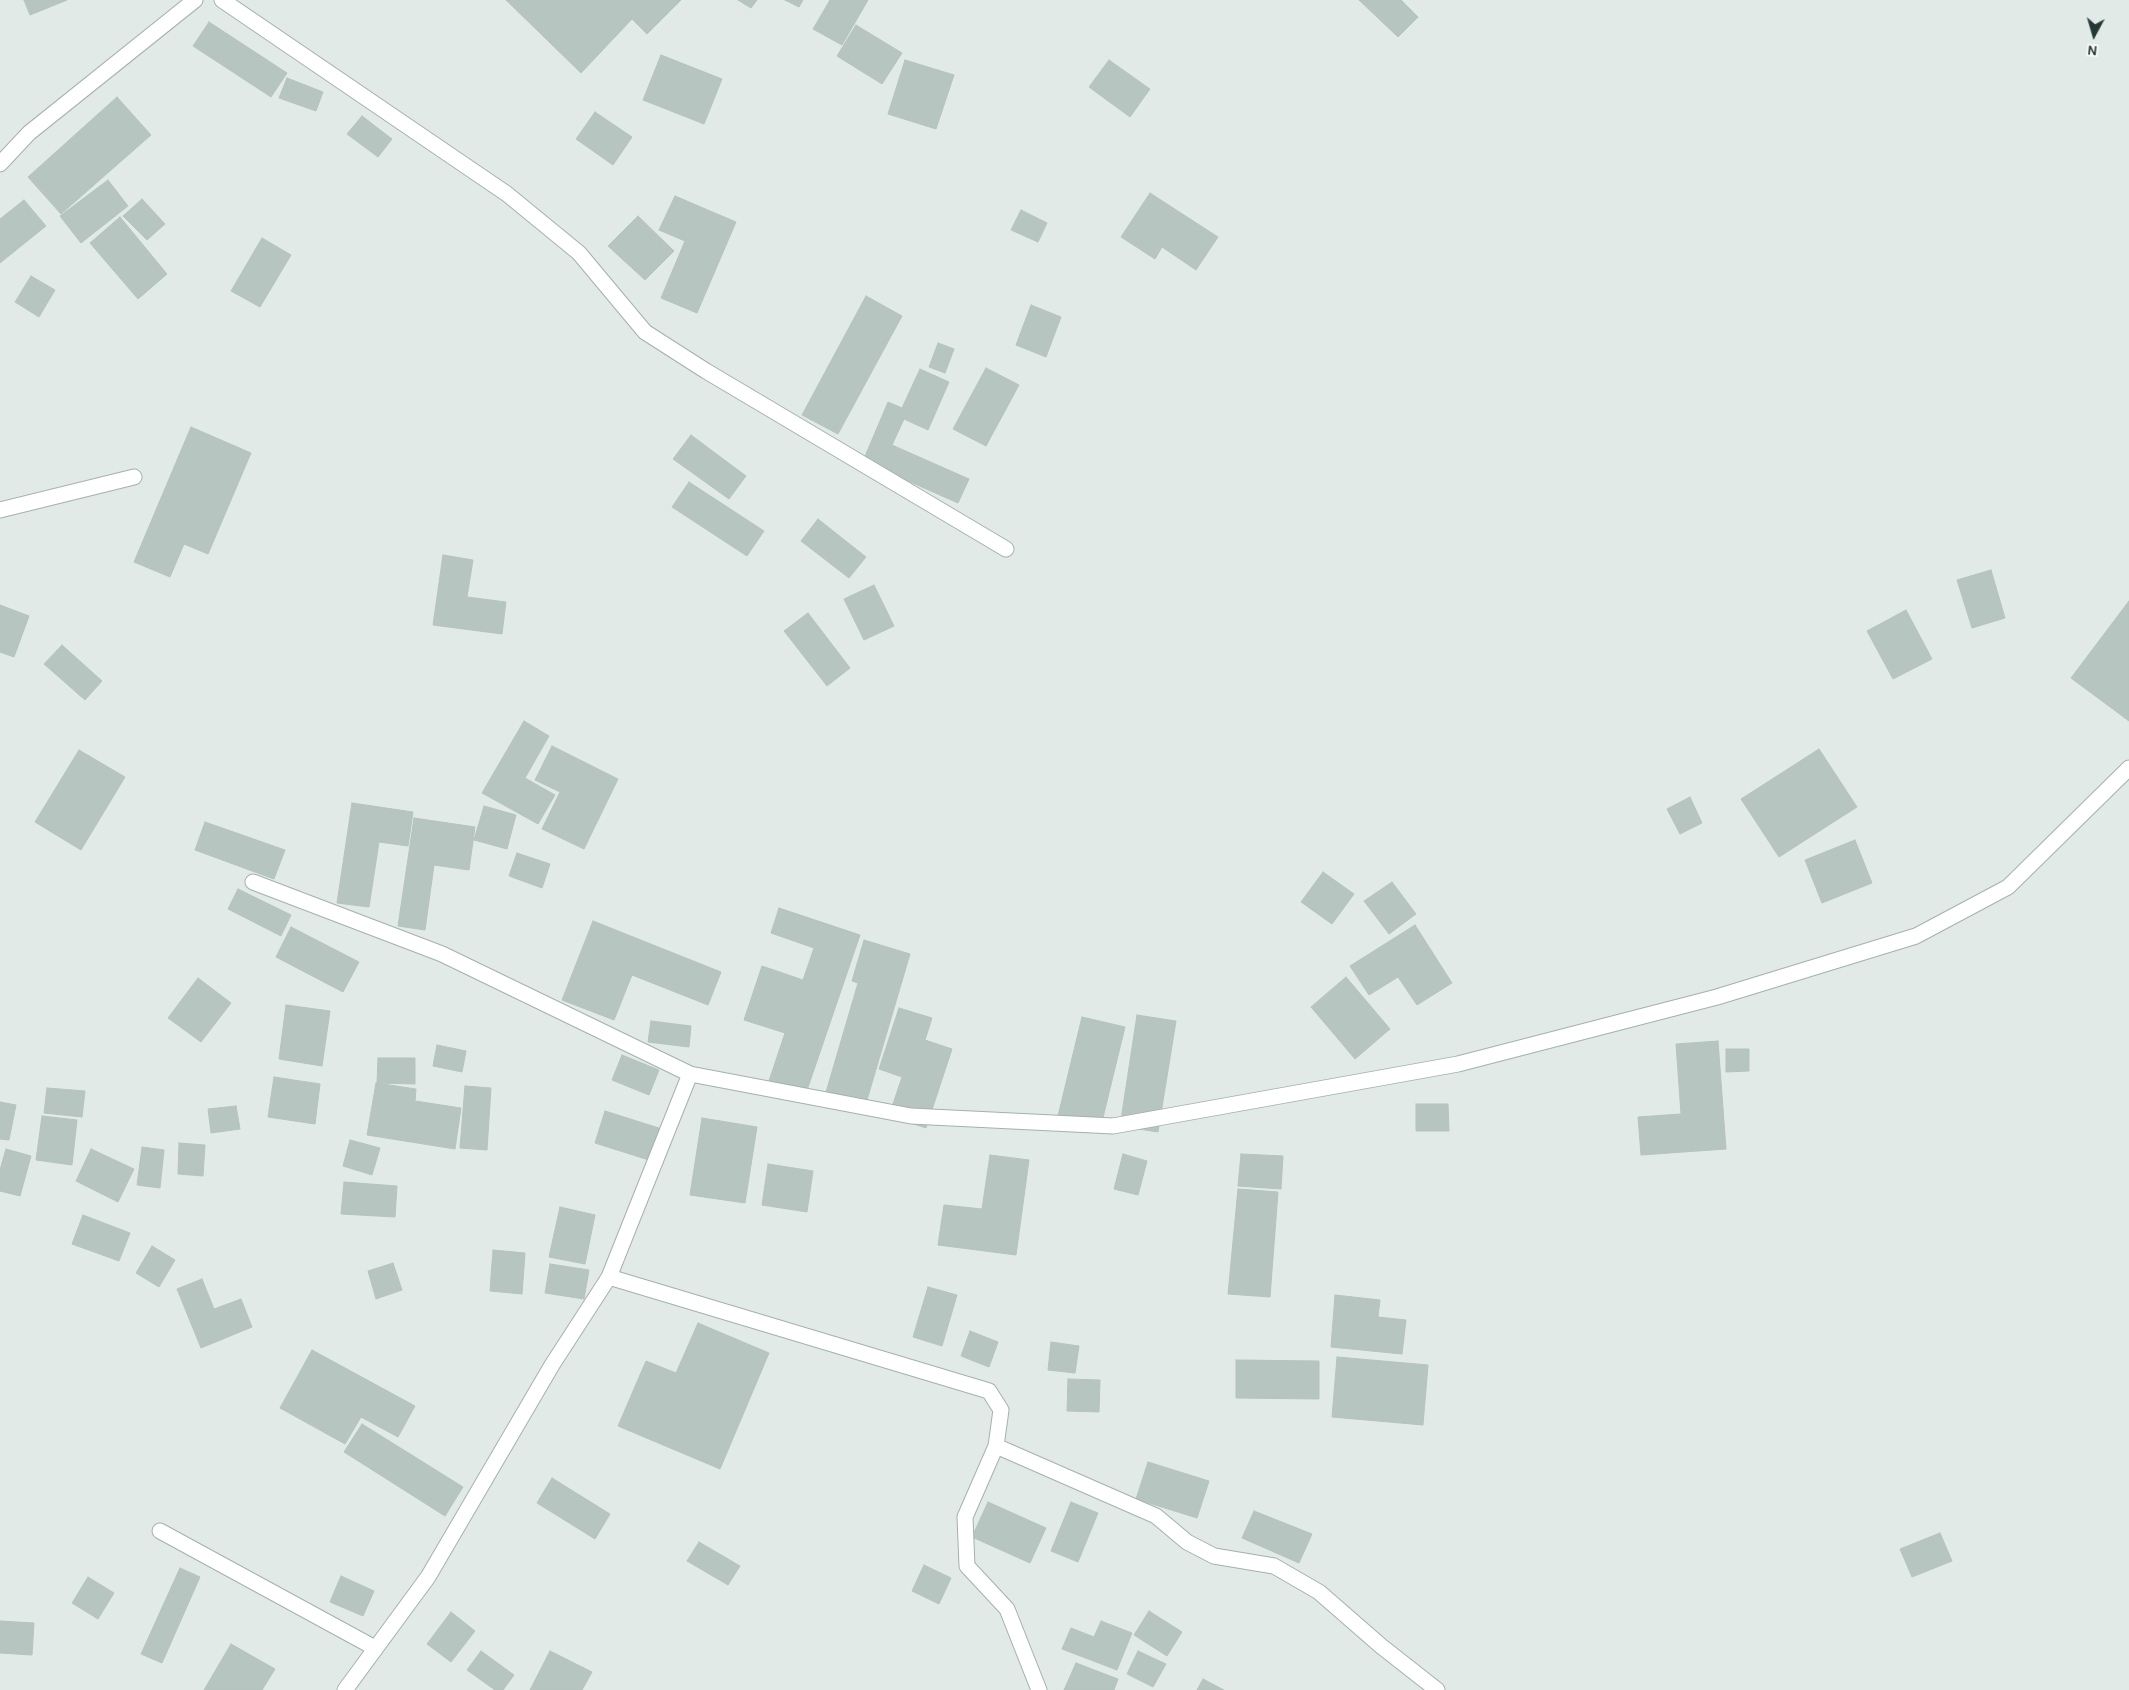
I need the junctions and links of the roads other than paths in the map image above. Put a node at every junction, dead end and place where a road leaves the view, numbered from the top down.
1 (196, 0) edge
2 (222, 0) edge
3 (0, 164) edge
4 (134, 477) dead end
5 (0, 510) edge
6 (1006, 548) dead end
7 (2129, 768) edge
8 (252, 882) dead end
9 (690, 1074) junction
10 (609, 1277) junction
11 (996, 1446) junction
12 (160, 1531) dead end
13 (375, 1648) junction
14 (348, 1689) edge
15 (1039, 1690) edge
16 (1437, 1690) edge

1 - 3 street
2 - 6 street
4 - 5 street
7 - 9 street
8 - 9 street
9 - 10 street
10 - 11 street
10 - 13 street
11 - 15 street
11 - 16 street
12 - 13 street
13 - 14 street

